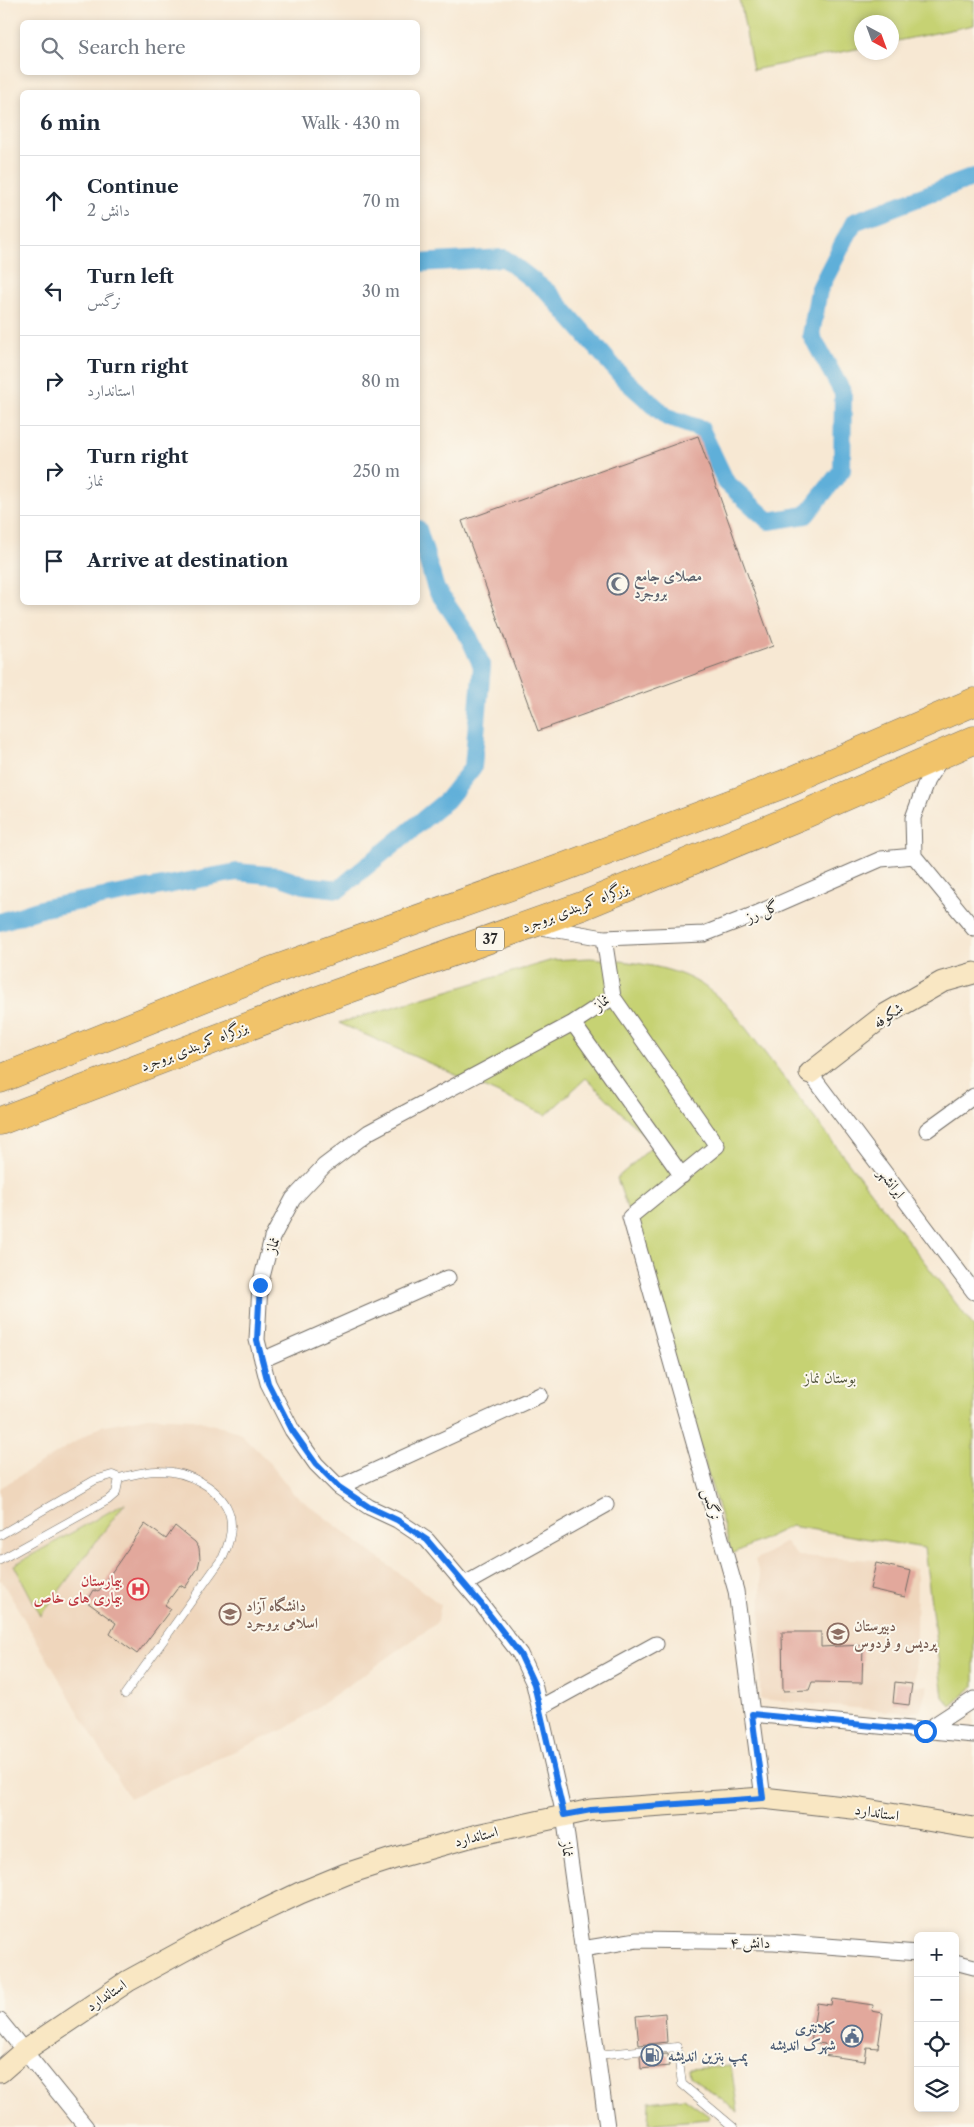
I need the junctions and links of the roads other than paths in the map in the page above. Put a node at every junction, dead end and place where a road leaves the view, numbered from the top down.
1 (974, 702) edge
2 (974, 740) edge
3 (945, 752) junction
4 (914, 856) junction
5 (528, 925) junction
6 (974, 929) edge
7 (604, 938) junction
8 (974, 973) edge
9 (613, 997) junction
10 (572, 1023) junction
11 (810, 1073) joint
12 (0, 1079) edge
13 (974, 1096) edge
14 (0, 1121) edge
15 (927, 1130) dead end
16 (682, 1176) junction
17 (448, 1278) dead end
18 (974, 1292) edge
19 (262, 1360) junction
20 (540, 1395) dead end
21 (119, 1478) junction
22 (339, 1487) junction
23 (606, 1505) dead end
24 (0, 1535) edge
25 (0, 1560) edge
26 (466, 1584) junction
27 (656, 1644) dead end
28 (125, 1694) dead end
29 (974, 1698) edge
30 (539, 1708) junction
31 (752, 1714) junction
32 (925, 1731) junction
33 (974, 1735) edge
34 (763, 1798) junction
35 (564, 1815) junction
36 (974, 1828) edge
37 (582, 1949) junction
38 (914, 1954) edge
39 (959, 1963) edge
40 (974, 1967) edge
41 (0, 2021) edge
42 (24, 2051) junction
43 (597, 2055) junction
44 (0, 2072) edge
45 (86, 2127) edge
46 (607, 2127) edge
47 (734, 2127) edge

1 - 12 highway
2 - 3 highway, بزرگراه کمربندی بروجرد / 37
3 - 4 street
3 - 5 highway, بزرگراه کمربندی بروجرد / 37
4 - 6 street
4 - 7 street, گل رز
5 - 7 street, گل رز
5 - 14 highway, بزرگراه کمربندی بروجرد / 37
7 - 9 street, نماز
8 - 11 street, شکوفه
9 - 10 street, نماز
9 - 16 street
10 - 16 street
10 - 19 street, نماز
11 - 18 street, ایرانشهر
13 - 15 street
16 - 31 street, نرگس
17 - 19 street
19 - 22 street, نماز
20 - 22 street
21 - 24 lane
21 - 25 lane
21 - 28 lane
22 - 26 street, نماز
23 - 26 street
26 - 30 street, نماز
27 - 30 street
29 - 32 street
30 - 35 street, نماز
31 - 32 street
31 - 34 street, نرگس
32 - 33 street
34 - 35 street, استاندارد
34 - 36 street, استاندارد
35 - 37 street, نماز
35 - 42 street, استاندارد
37 - 38 street, دانش ۴
37 - 43 street, نماز
39 - 40 street
41 - 42 street
42 - 44 street, استاندارد
42 - 45 street
43 - 46 street, نماز
43 - 47 lane

